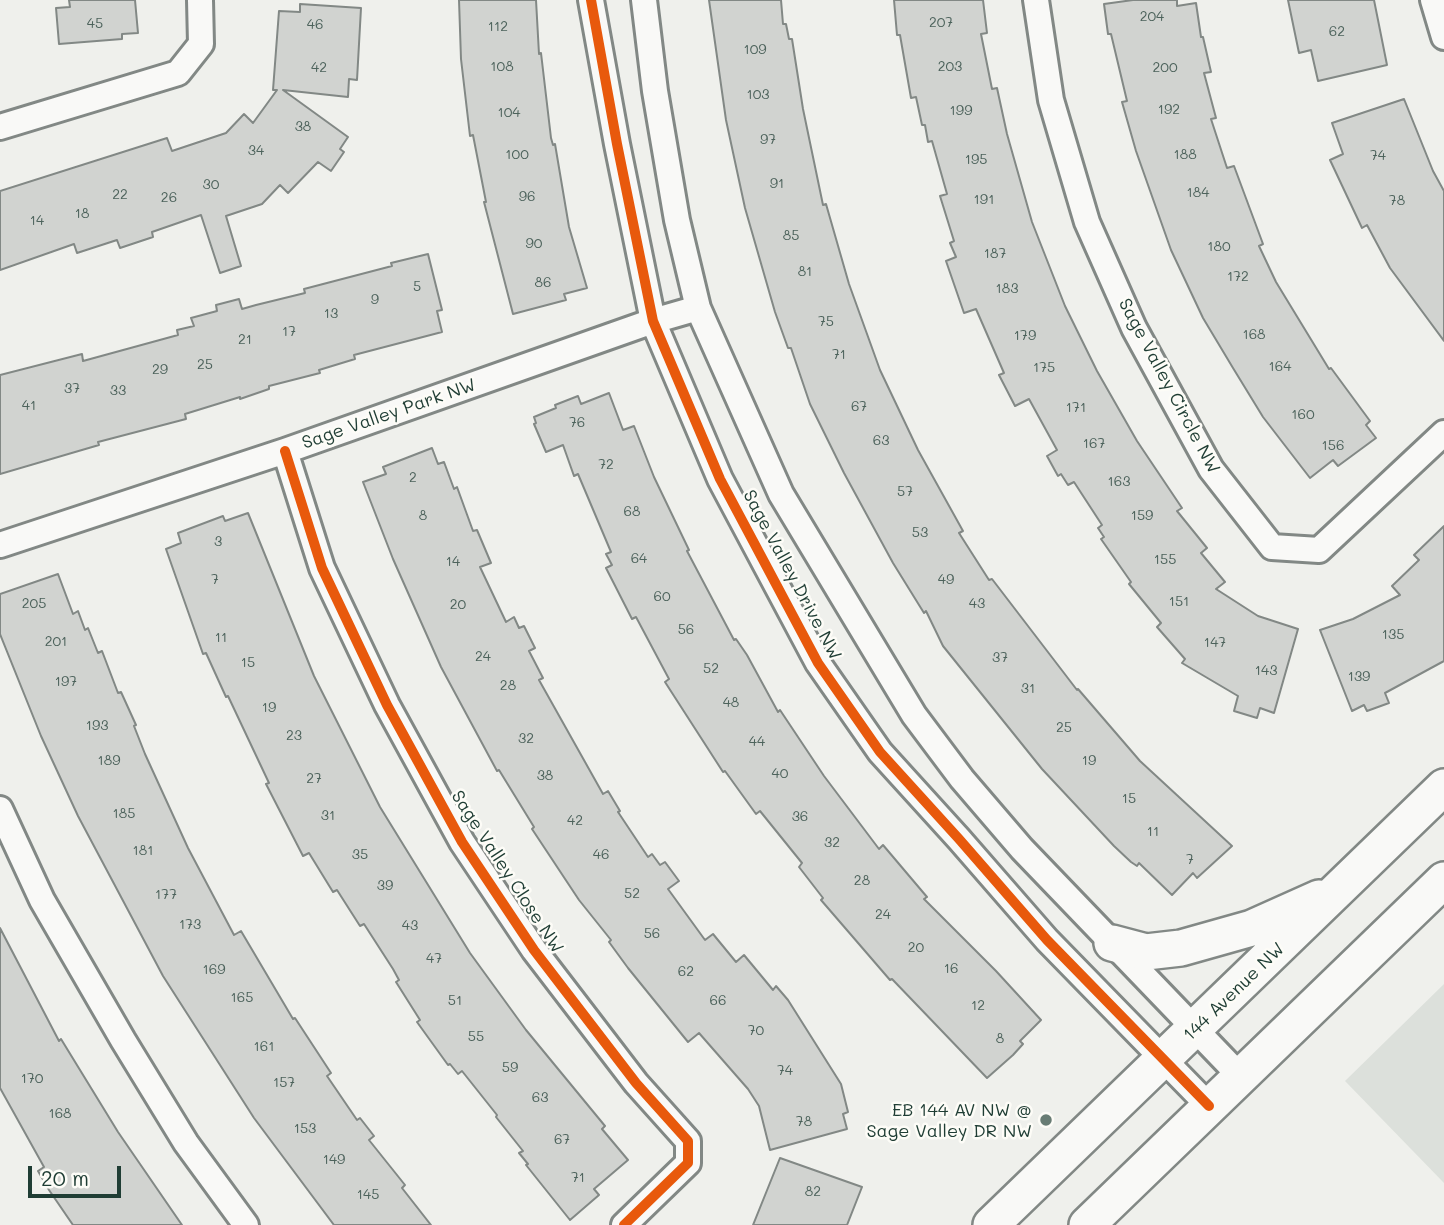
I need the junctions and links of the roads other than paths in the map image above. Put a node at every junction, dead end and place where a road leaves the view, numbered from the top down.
1 (200, 0) edge
2 (591, 0) edge
3 (644, 0) edge
4 (1036, 0) edge
5 (1433, 0) edge
6 (1444, 37) edge
7 (0, 127) edge
8 (698, 308) junction
9 (653, 321) junction
10 (1444, 433) edge
11 (285, 451) junction
12 (0, 545) edge
13 (1444, 787) edge
14 (0, 809) edge
15 (1444, 880) edge
16 (1342, 888) junction
17 (1112, 943) junction
18 (1195, 1030) junction
19 (1163, 1060) junction
20 (1241, 1077) junction
21 (1209, 1106) junction
22 (246, 1225) edge
23 (624, 1225) edge
24 (992, 1225) edge
25 (1087, 1225) edge

1 - 7 street
2 - 9 street, Sage Valley Drive NW
3 - 8 street, Sage Valley Drive NW
4 - 10 street, Sage Valley Circle NW
5 - 6 street
8 - 9 street, Sage Valley Park NW
8 - 17 street, Sage Valley Drive NW
9 - 11 street, Sage Valley Park NW
9 - 19 street, Sage Valley Drive NW
11 - 12 street, Sage Valley Park NW
11 - 23 street, Sage Valley Close NW
13 - 16 main road, 144 Avenue NW
14 - 22 street
15 - 20 main road
16 - 17 main road
16 - 18 main road, 144 Avenue NW
17 - 18 street, Sage Valley Drive NW
18 - 19 main road, 144 Avenue NW
18 - 20 street, Sage Valley Drive NW
19 - 21 street, Sage Valley Drive NW
19 - 24 main road, 144 Avenue NW
20 - 21 main road
21 - 25 main road

